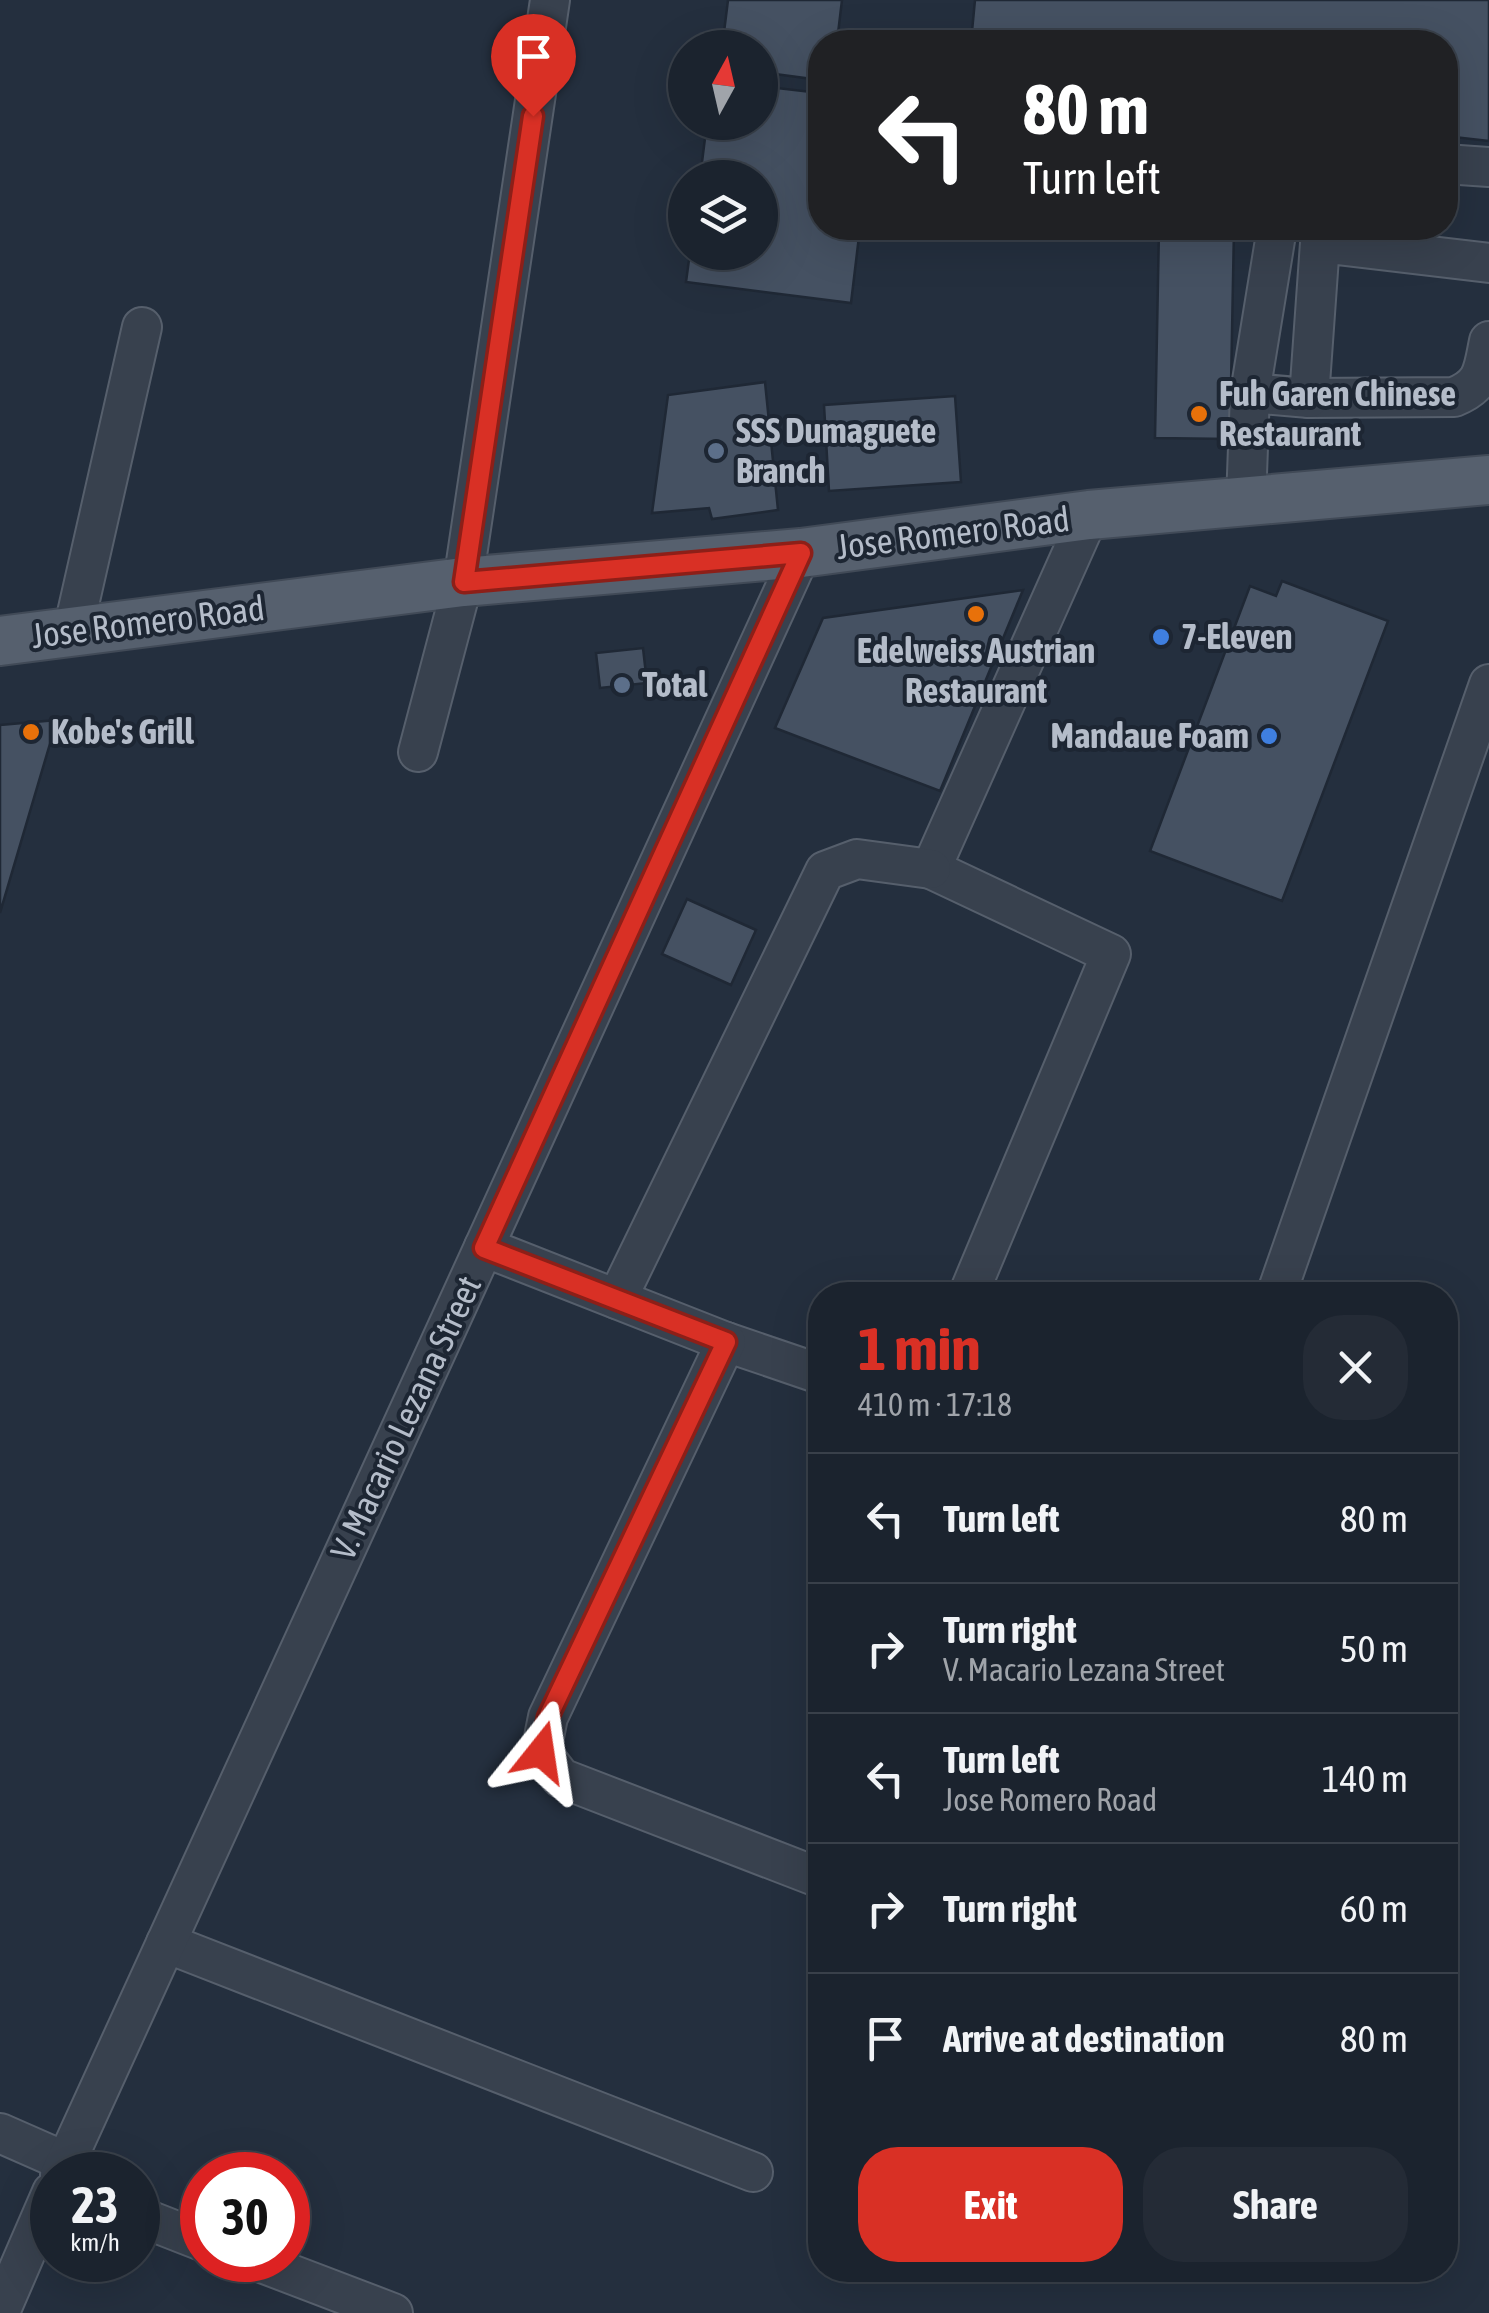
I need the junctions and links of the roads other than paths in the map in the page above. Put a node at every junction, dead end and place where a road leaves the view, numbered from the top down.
1 (550, 0) edge
2 (1458, 165) edge
3 (1489, 167) edge
4 (1275, 240) edge
5 (1489, 263) edge
6 (142, 327) dead end
7 (1489, 341) edge
8 (1250, 393) junction
9 (1309, 398) junction
10 (1489, 480) edge
11 (1246, 500) junction
12 (1089, 516) junction
13 (801, 553) junction
14 (464, 582) junction
15 (74, 631) junction
16 (0, 640) edge
17 (1489, 684) edge
18 (418, 752) dead end
19 (930, 870) junction
20 (484, 1248) junction
21 (973, 1282) edge
22 (1281, 1282) edge
23 (617, 1299) junction
24 (726, 1342) junction
25 (808, 1370) edge
26 (808, 1873) edge
27 (166, 1943) junction
28 (0, 2133) edge
29 (71, 2152) edge
30 (30, 2154) edge
31 (752, 2172) dead end
32 (30, 2244) edge
33 (310, 2281) edge
34 (0, 2312) edge
35 (393, 2313) edge

1 - 14 street
2 - 3 street
4 - 8 street
5 - 9 street
6 - 15 street
7 - 9 street
8 - 9 street
8 - 11 street
10 - 11 main road, Jose Romero Road
11 - 12 main road, Jose Romero Road
12 - 13 main road, Jose Romero Road
12 - 19 street
13 - 14 main road, Jose Romero Road
13 - 20 street, V. Macario Lezana Street
14 - 15 main road, Jose Romero Road
14 - 18 street
15 - 16 main road, Jose Romero Road
17 - 22 street
19 - 21 street
19 - 23 street
20 - 23 street
20 - 27 street, V. Macario Lezana Street
23 - 24 street
24 - 25 street
24 - 26 street
27 - 29 street, V. Macario Lezana Street
27 - 31 street
28 - 30 street
32 - 34 street, V. Macario Lezana Street
33 - 35 street

